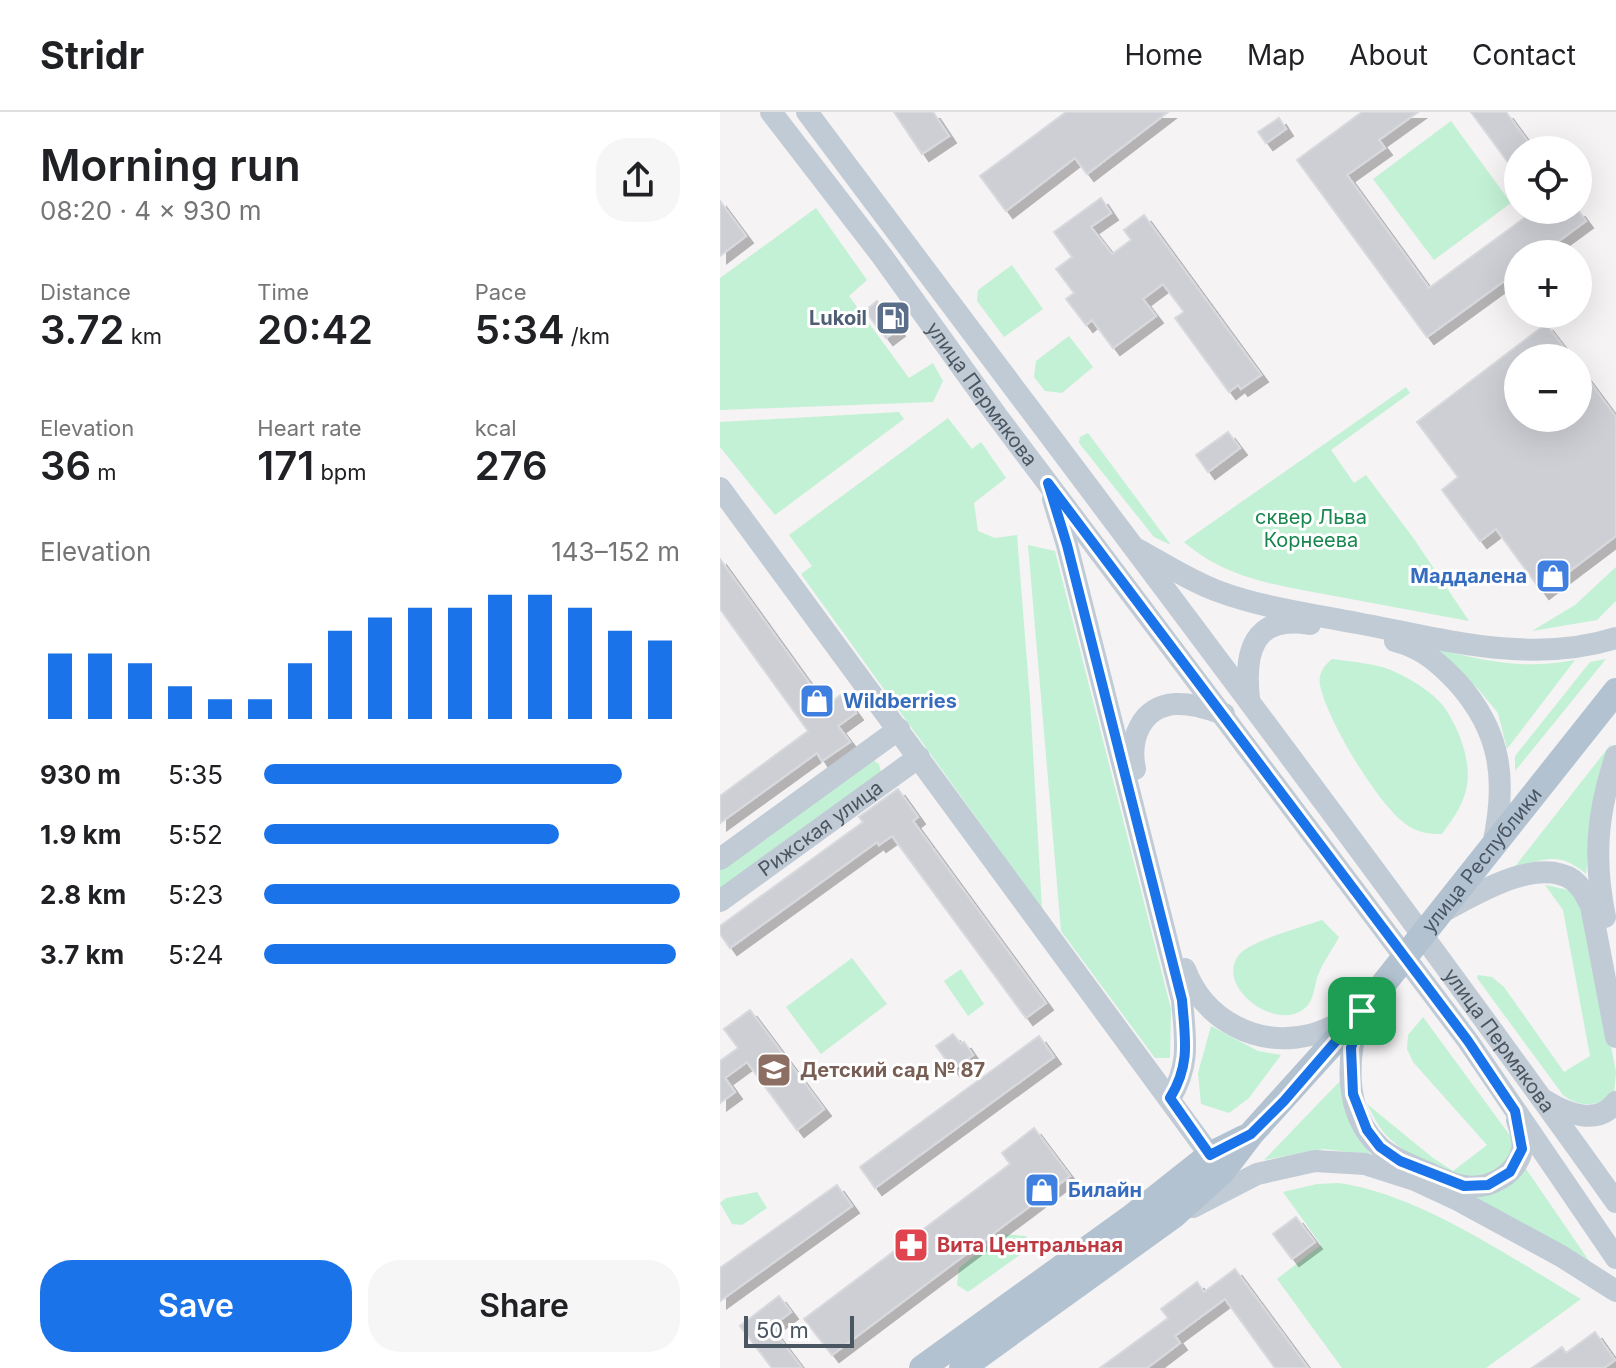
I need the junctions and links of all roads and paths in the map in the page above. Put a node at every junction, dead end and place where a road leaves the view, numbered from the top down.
1 (771, 112) edge
2 (807, 112) edge
3 (1048, 483) junction
4 (720, 488) edge
5 (1129, 544) junction
6 (1616, 638) edge
7 (1616, 691) edge
8 (1249, 700) junction
9 (1224, 714) junction
10 (899, 729) junction
11 (1616, 756) edge
12 (919, 757) junction
13 (1493, 845) junction
14 (720, 859) edge
15 (720, 901) edge
16 (1443, 911) junction
17 (1616, 973) edge
18 (1362, 1011) junction
19 (1616, 1037) edge
20 (1170, 1098) junction
21 (1542, 1099) junction
22 (1616, 1102) edge
23 (1515, 1111) junction
24 (1251, 1134) junction
25 (1210, 1155) junction
26 (1616, 1202) edge
27 (1173, 1216) junction
28 (1616, 1258) edge
29 (1616, 1291) edge
30 (922, 1368) edge
31 (962, 1368) edge

1 - 3 main road, улица Пермякова
2 - 5 main road, улица Пермякова
3 - 9 main road, улица Пермякова
3 - 20 main road
4 - 10 main road
5 - 6 main road
5 - 8 main road, улица Пермякова
7 - 13 main road, улица Республики
8 - 13 main road
8 - 21 main road, улица Пермякова
9 - 18 main road
9 - 23 main road, улица Пермякова
10 - 12 main road
10 - 14 main road, Рижская улица
11 - 17 main road
12 - 15 main road, Рижская улица
12 - 20 main road
13 - 16 main road, улица Республики
16 - 18 main road, улица Республики
16 - 19 main road
18 - 23 main road
18 - 24 main road, улица Республики
20 - 25 main road
21 - 22 main road
21 - 26 main road, улица Пермякова
23 - 28 main road, улица Пермякова
24 - 25 main road, улица Республики
24 - 27 main road, улица Республики
25 - 30 main road, улица Республики
27 - 29 main road
27 - 31 main road, улица Республики

